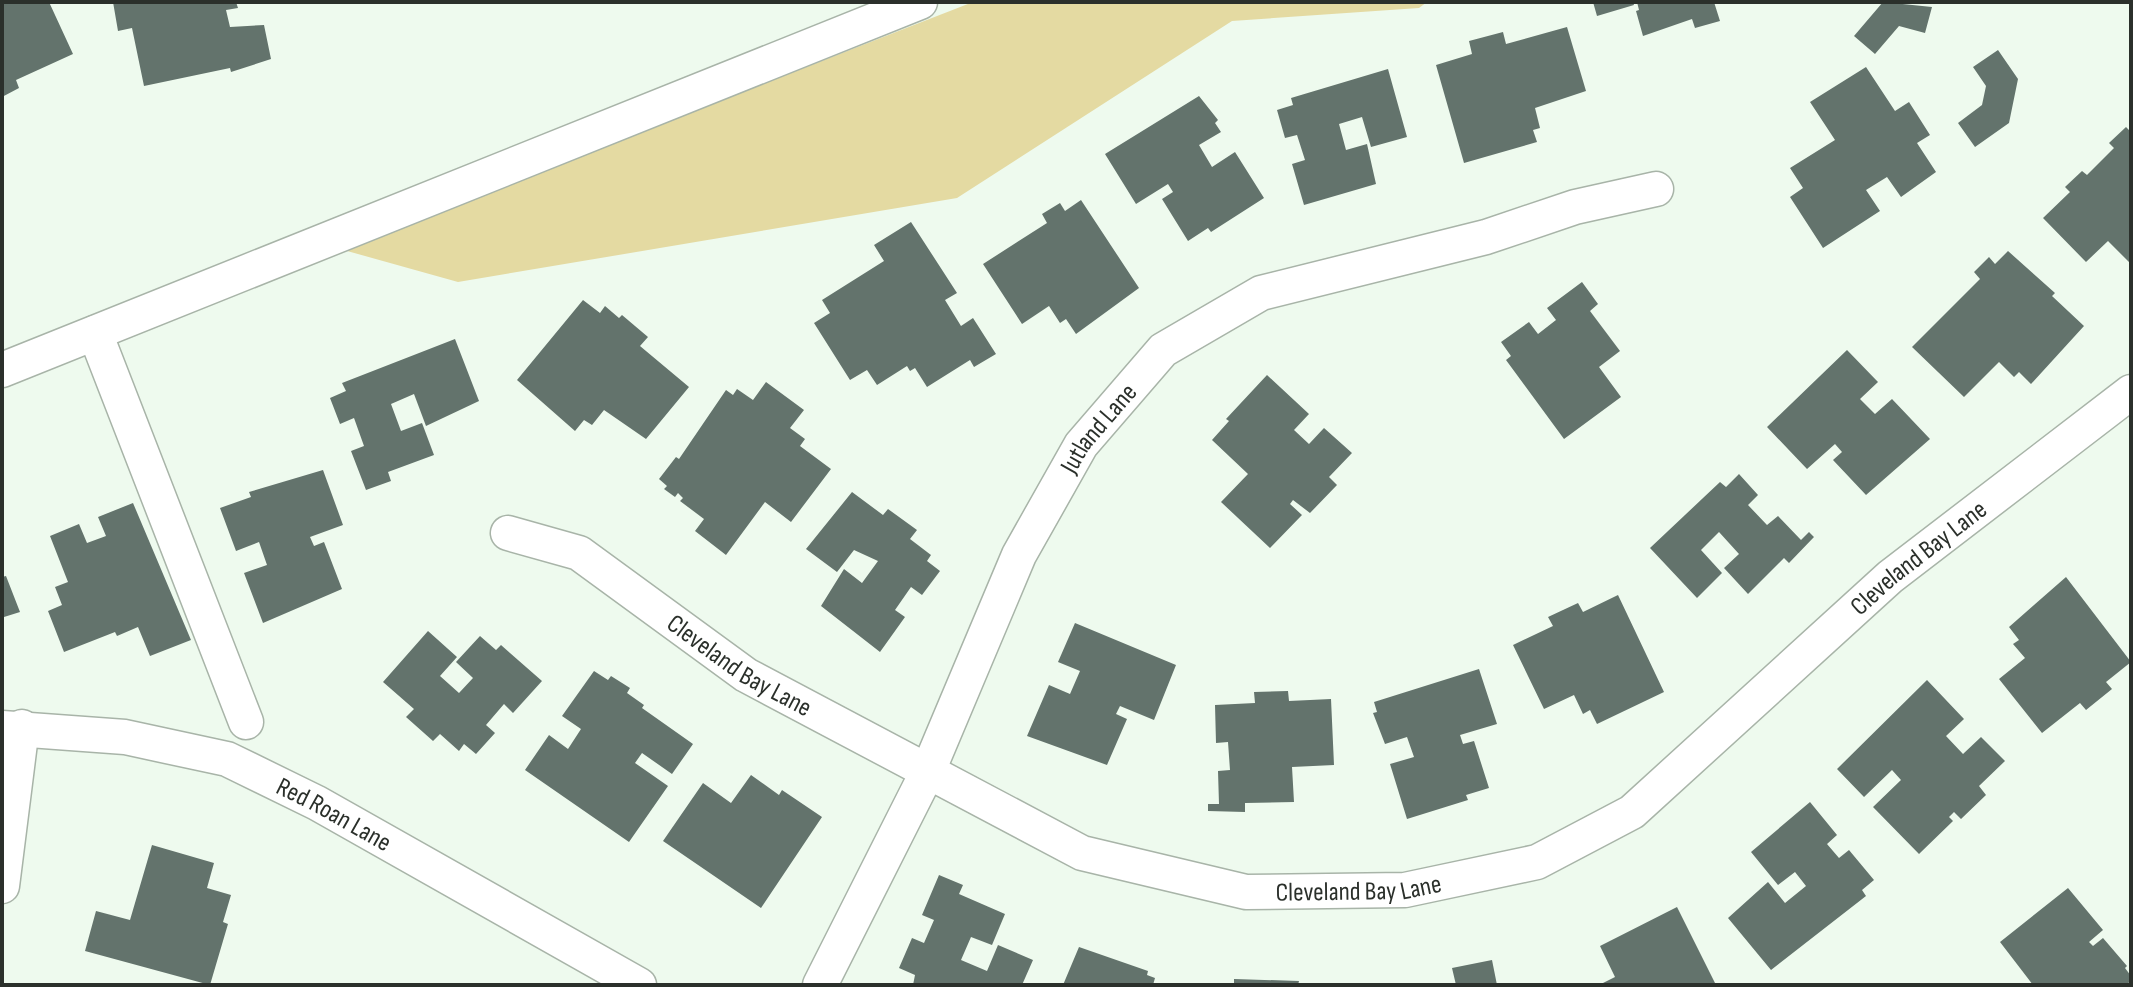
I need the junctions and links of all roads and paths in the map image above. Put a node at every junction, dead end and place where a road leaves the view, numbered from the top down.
1 (920, 2) edge
2 (1656, 189) dead end
3 (95, 333) junction
4 (2, 370) edge
5 (2131, 392) edge
6 (508, 533) dead end
7 (246, 722) dead end
8 (12, 727) edge
9 (928, 771) junction
10 (2, 886) edge
11 (639, 985) edge
12 (820, 985) edge

1 - 3 street
2 - 9 street, Jutland Lane
3 - 4 street
3 - 7 street
5 - 9 street, Cleveland Bay Lane
6 - 9 street, Cleveland Bay Lane
8 - 10 street
8 - 11 street, Red Roan Lane
9 - 12 street, Jutland Lane

